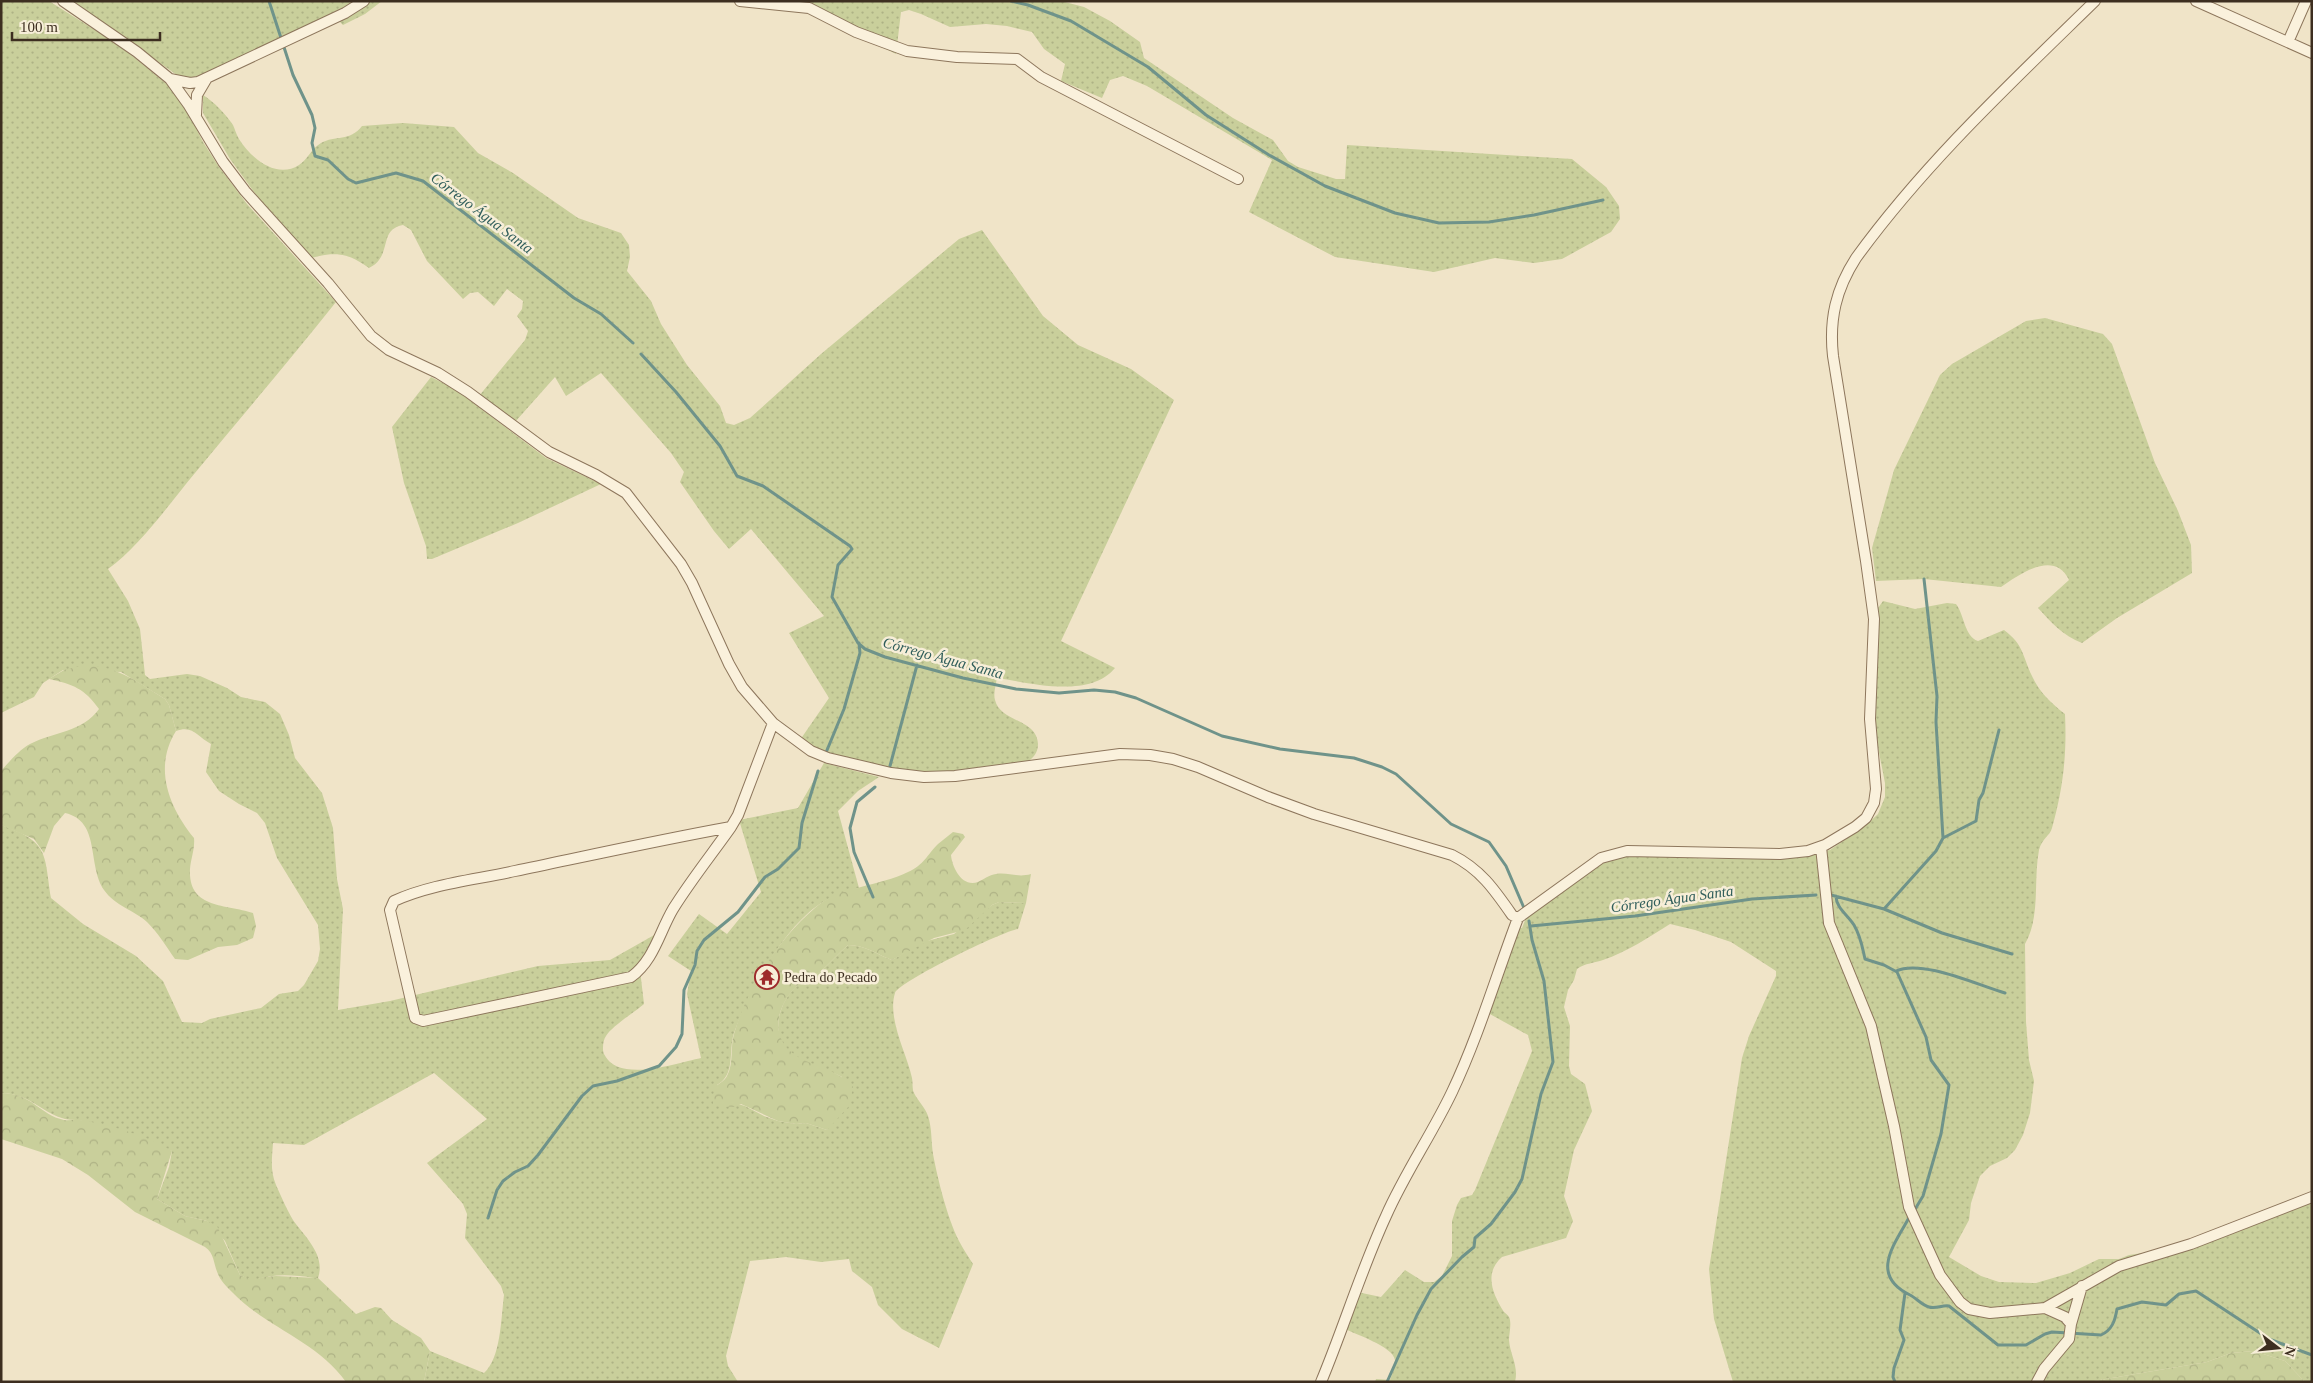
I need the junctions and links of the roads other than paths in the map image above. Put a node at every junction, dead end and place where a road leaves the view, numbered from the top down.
1 (63, 1) edge
2 (364, 1) edge
3 (740, 1) edge
4 (2095, 1) edge
5 (2196, 1) edge
6 (2306, 1) edge
7 (2288, 42) junction
8 (2312, 53) edge
9 (208, 77) junction
10 (170, 78) junction
11 (196, 115) junction
12 (1238, 179) dead end
13 (773, 723) junction
14 (731, 827) junction
15 (1821, 847) junction
16 (1518, 918) junction
17 (2312, 1197) edge
18 (2082, 1286) junction
19 (2045, 1308) junction
20 (2070, 1331) junction
21 (1321, 1382) edge
22 (2037, 1382) edge

1 - 10 street
2 - 9 street
3 - 12 street
4 - 15 street
5 - 7 street
6 - 7 street
7 - 8 street
9 - 10 street
9 - 11 street
10 - 11 street
11 - 13 street
13 - 14 street
13 - 16 street
14 - 14 street
15 - 16 street
15 - 19 street
16 - 21 street
17 - 18 street
18 - 19 street
18 - 20 street
19 - 20 street
20 - 22 street

